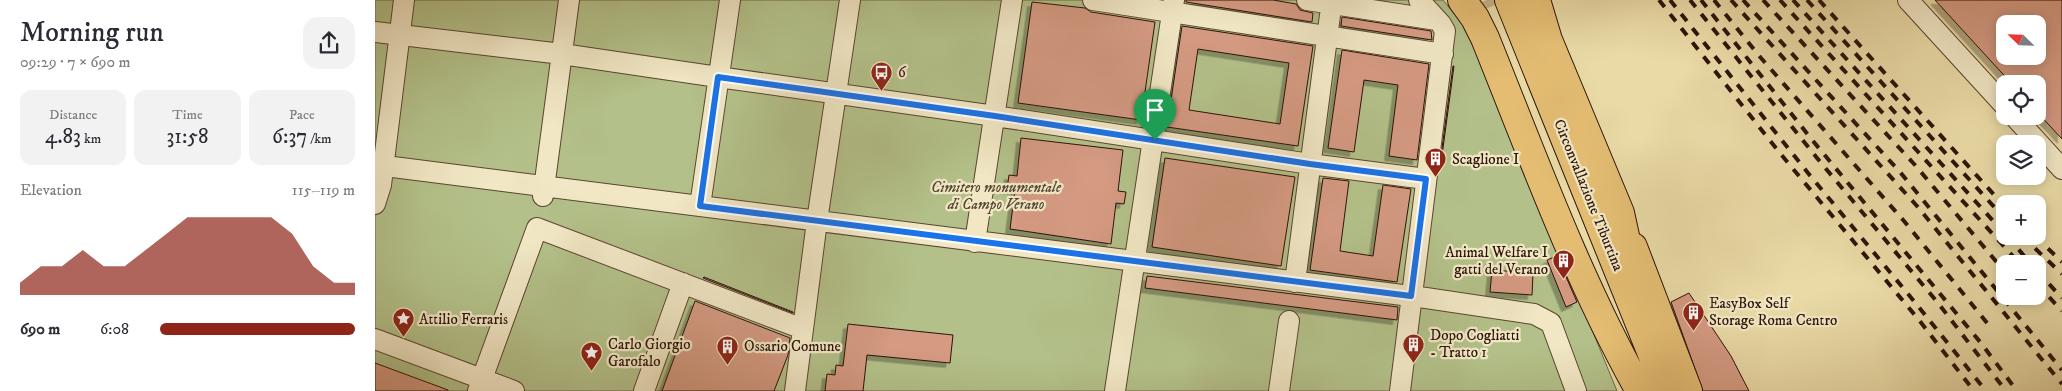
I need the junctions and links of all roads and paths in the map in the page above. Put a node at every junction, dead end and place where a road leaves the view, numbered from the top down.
1 (404, 0) edge
2 (569, 0) edge
3 (730, 0) edge
4 (849, 0) edge
5 (1012, 0) edge
6 (1093, 0) edge
7 (1307, 0) edge
8 (1419, 0) edge
9 (1536, 0) edge
10 (1908, 0) edge
11 (1332, 2) edge
12 (1483, 5) edge
13 (1173, 6) edge
14 (1437, 20) junction
15 (375, 32) edge
16 (400, 35) junction
17 (1327, 36) junction
18 (562, 54) junction
19 (1443, 54) junction
20 (718, 77) junction
21 (835, 93) junction
22 (1996, 96) edge
23 (995, 116) junction
24 (2022, 125) edge
25 (1155, 140) junction
26 (1310, 164) junction
27 (386, 165) edge
28 (2062, 169) edge
29 (1426, 179) junction
30 (543, 191) junction
31 (375, 204) edge
32 (700, 206) junction
33 (1620, 213) junction
34 (817, 221) junction
35 (975, 242) junction
36 (1135, 262) junction
37 (1295, 282) junction
38 (683, 283) junction
39 (1411, 296) junction
40 (1289, 321) dead end
41 (803, 328) junction
42 (375, 340) edge
43 (1651, 350) junction
44 (480, 385) edge
45 (514, 391) edge
46 (644, 391) edge
47 (795, 391) edge
48 (1115, 391) edge
49 (1279, 391) edge
50 (1400, 391) edge
51 (1576, 391) edge
52 (1640, 391) edge
53 (1645, 391) edge
54 (1667, 391) edge
55 (1688, 391) edge

1 - 16 street
2 - 18 street
3 - 20 street
4 - 21 street
5 - 23 street
6 - 13 street
7 - 11 street
8 - 14 street
9 - 33 highway
10 - 22 street
11 - 14 street
11 - 17 street
12 - 43 highway, Circonvallazione Tiburtina
12 - 52 highway
12 - 53 highway, Circonvallazione Tiburtina
13 - 17 street
13 - 25 street
14 - 19 street
15 - 16 street
16 - 18 street
16 - 27 street
17 - 19 street
17 - 26 street
18 - 20 street
18 - 30 street
19 - 29 street
20 - 21 street
20 - 32 street
21 - 23 street
21 - 34 street
23 - 25 street
23 - 35 street
24 - 28 street
25 - 26 street
25 - 36 street
26 - 29 street
26 - 37 street
27 - 30 street
27 - 31 street
29 - 39 street
30 - 32 street
32 - 34 street
33 - 43 highway
33 - 55 highway, Circonvallazione Tiburtina
34 - 35 street
34 - 41 street
35 - 36 street
36 - 37 street
36 - 48 street
37 - 39 street
38 - 41 street
38 - 44 street
38 - 46 street
39 - 50 street
39 - 51 street
40 - 49 street
41 - 47 street
42 - 44 street
43 - 54 highway, Circonvallazione Tiburtina
44 - 45 street

